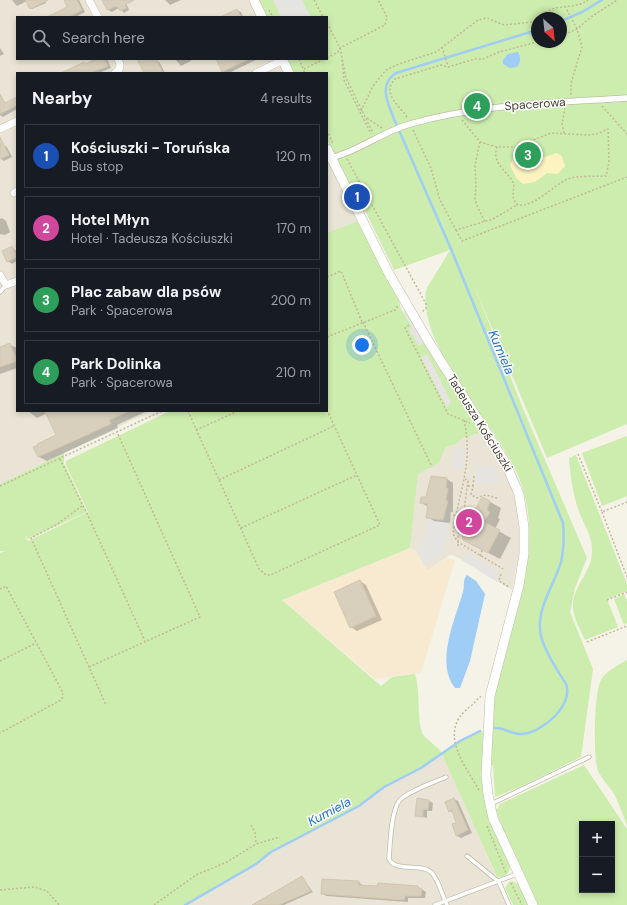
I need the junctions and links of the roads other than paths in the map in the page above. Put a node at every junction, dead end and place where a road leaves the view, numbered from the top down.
1 (89, 0) edge
2 (254, 0) edge
3 (97, 16) edge
4 (262, 16) edge
5 (118, 60) edge
6 (281, 60) edge
7 (283, 60) edge
8 (116, 72) edge
9 (258, 72) edge
10 (289, 72) edge
11 (627, 98) edge
12 (16, 121) edge
13 (0, 129) edge
14 (329, 158) edge
15 (0, 275) edge
16 (16, 281) edge
17 (6, 285) junction
18 (0, 292) edge
19 (589, 757) dead end
20 (446, 778) dead end
21 (490, 804) junction
22 (467, 856) dead end
23 (518, 874) junction
24 (499, 882) junction
25 (446, 903) edge
26 (435, 905) edge
27 (509, 905) edge
28 (533, 905) edge

1 - 3 street
2 - 4 street
5 - 8 street
6 - 9 street
7 - 10 street
11 - 14 street, Spacerowa
12 - 13 street
14 - 21 street, Tadeusza Kościuszki
15 - 17 street
16 - 17 street
17 - 18 lane
19 - 21 lane
20 - 25 lane
21 - 23 street, Tadeusza Kościuszki
22 - 24 lane
23 - 24 lane
23 - 28 street, Tadeusza Kościuszki
24 - 25 lane
24 - 27 lane
25 - 26 lane

